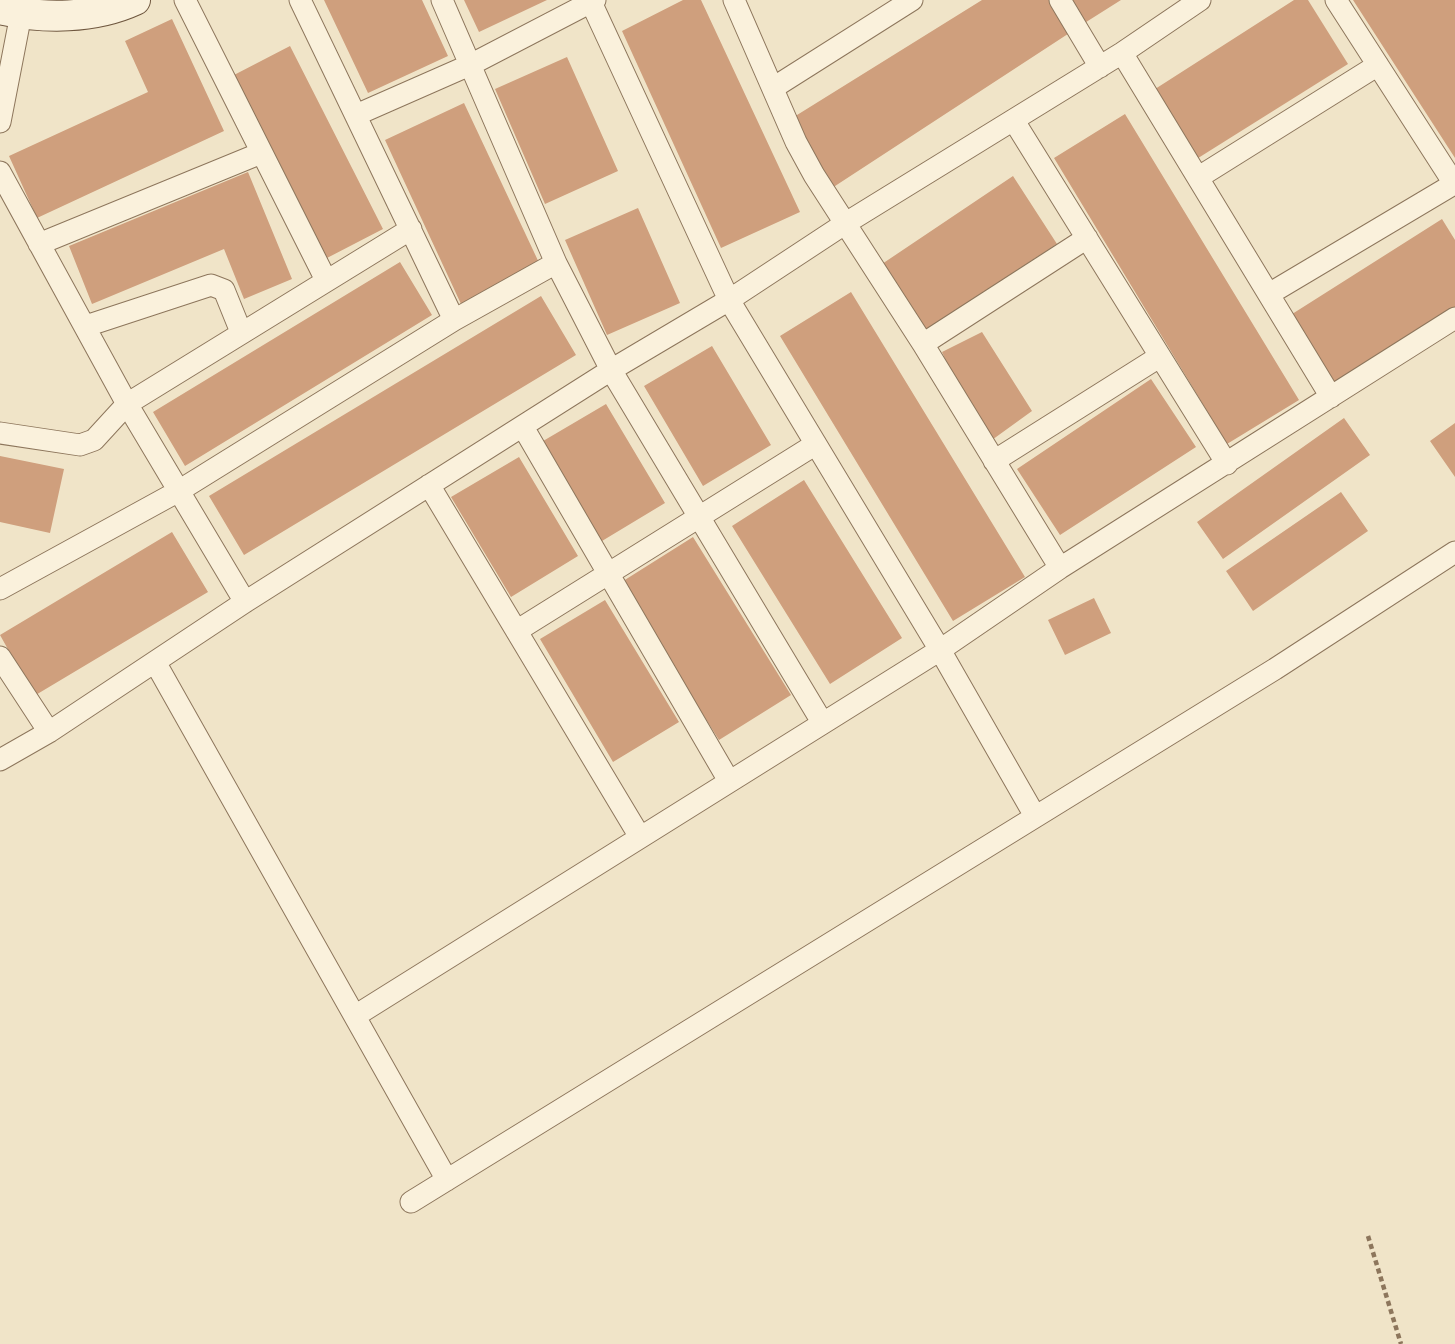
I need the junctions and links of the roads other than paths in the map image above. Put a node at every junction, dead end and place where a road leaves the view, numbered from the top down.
1 (135, 0) edge
2 (185, 0) edge
3 (300, 0) edge
4 (442, 0) edge
5 (734, 0) edge
6 (912, 0) edge
7 (1060, 0) edge
8 (1200, 0) edge
9 (1336, 0) edge
10 (592, 1) edge
11 (11, 11) edge
12 (1122, 53) junction
13 (472, 64) junction
14 (1378, 65) junction
15 (1100, 67) junction
16 (773, 88) junction
17 (356, 115) junction
18 (0, 121) edge
19 (1014, 121) junction
20 (261, 153) junction
21 (0, 172) edge
22 (1199, 177) junction
23 (1455, 185) edge
24 (846, 223) junction
25 (411, 229) junction
26 (1087, 238) junction
27 (39, 244) junction
28 (556, 263) junction
29 (326, 280) junction
30 (1269, 294) junction
31 (729, 300) junction
32 (1455, 318) edge
33 (454, 320) junction
34 (86, 326) junction
35 (241, 332) junction
36 (923, 344) junction
37 (1159, 357) junction
38 (611, 370) junction
39 (1331, 397) junction
40 (127, 404) junction
41 (523, 427) junction
42 (0, 433) edge
43 (816, 444) junction
44 (994, 461) junction
45 (1227, 464) junction
46 (429, 485) junction
47 (177, 492) junction
48 (698, 516) junction
49 (1455, 552) edge
50 (1060, 568) junction
51 (606, 573) junction
52 (0, 589) edge
53 (245, 602) junction
54 (518, 630) junction
55 (940, 650) junction
56 (0, 657) edge
57 (155, 662) junction
58 (822, 722) junction
59 (48, 732) junction
60 (0, 760) edge
61 (729, 781) junction
62 (1035, 816) junction
63 (640, 837) junction
64 (355, 1017) junction
65 (447, 1180) junction
66 (411, 1202) dead end

1 - 11 street
2 - 20 street
3 - 17 street
4 - 13 street
5 - 16 street
6 - 16 street
7 - 15 street
8 - 12 street
9 - 14 street
10 - 13 street
10 - 31 street
11 - 18 street
12 - 15 street
12 - 22 street
13 - 17 street
13 - 28 street
14 - 22 street
14 - 23 street
15 - 19 street
16 - 24 street
17 - 25 street
19 - 24 street
19 - 26 street
20 - 27 street
20 - 29 street
21 - 27 street
22 - 30 street
23 - 30 street
24 - 31 street
24 - 36 street
25 - 29 street
25 - 33 street
26 - 36 street
26 - 37 street
27 - 34 street
28 - 33 street
28 - 38 street
29 - 35 street
30 - 39 street
31 - 38 street
31 - 43 street
32 - 39 street
33 - 47 street
34 - 35 street
34 - 40 street
35 - 40 street
36 - 44 street
37 - 44 street
37 - 45 street
38 - 41 street
38 - 48 street
39 - 45 street
40 - 42 street
40 - 47 street
41 - 46 street
41 - 51 street
43 - 48 street
43 - 55 street
44 - 50 street
45 - 50 street
46 - 53 street
46 - 54 street
47 - 52 street
47 - 53 street
48 - 51 street
48 - 58 street
49 - 62 street
50 - 55 street
51 - 54 street
51 - 61 street
53 - 57 street
54 - 63 street
55 - 58 street
55 - 62 street
56 - 59 street
57 - 59 street
57 - 64 street
58 - 61 street
59 - 60 street
61 - 63 street
62 - 65 street
63 - 64 street
64 - 65 street
65 - 66 street

